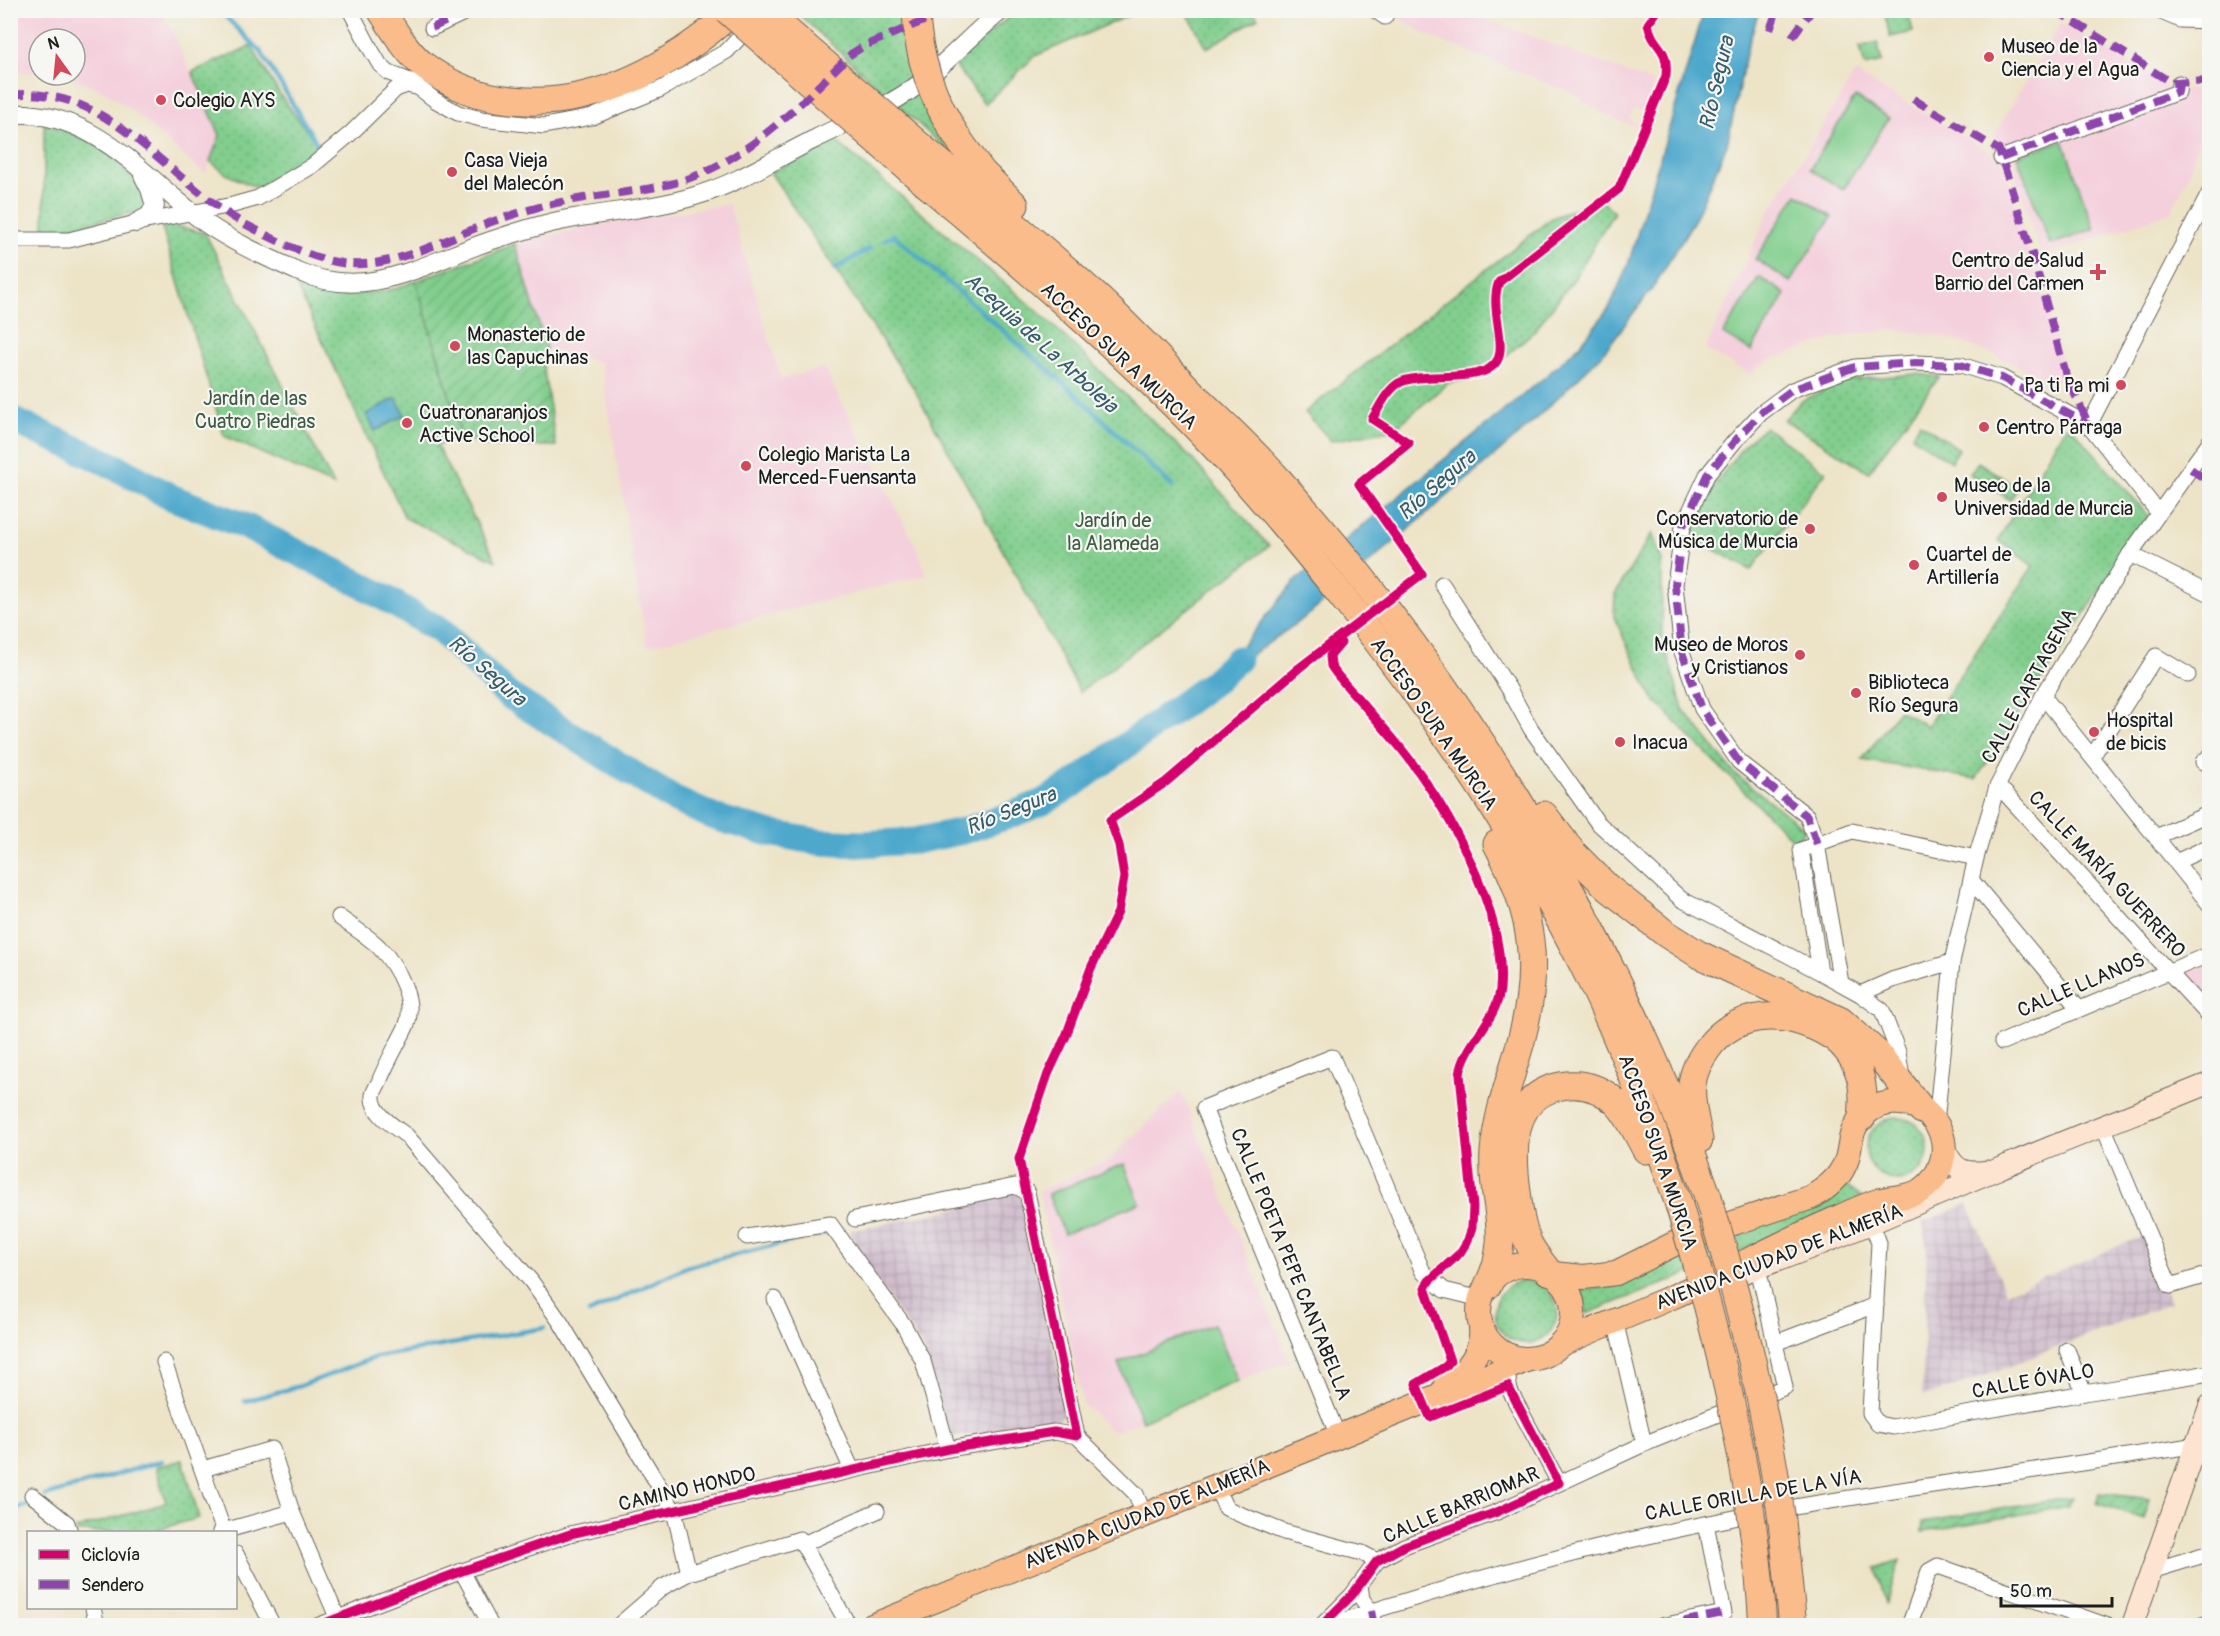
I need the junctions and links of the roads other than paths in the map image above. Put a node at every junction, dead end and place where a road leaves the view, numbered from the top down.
1 (350, 10) edge
2 (381, 10) edge
3 (471, 10) edge
4 (727, 10) edge
5 (736, 10) edge
6 (764, 10) edge
7 (916, 10) edge
8 (1002, 10) edge
9 (2157, 10) edge
10 (2210, 21) edge
11 (432, 28) dead end
12 (727, 51) junction
13 (382, 68) junction
14 (2179, 83) dead end
15 (419, 87) junction
16 (373, 112) junction
17 (10, 114) edge
18 (2001, 158) dead end
19 (919, 161) junction
20 (134, 165) junction
21 (2210, 192) edge
22 (186, 213) junction
23 (136, 223) junction
24 (10, 240) edge
25 (2089, 425) junction
26 (2210, 441) edge
27 (1266, 484) junction
28 (2158, 512) junction
29 (2130, 554) junction
30 (1442, 584) dead end
31 (2210, 594) edge
32 (1406, 656) junction
33 (2188, 675) dead end
34 (2043, 696) junction
35 (2092, 758) junction
36 (1997, 787) junction
37 (2210, 813) edge
38 (2156, 837) junction
39 (1817, 844) junction
40 (2210, 846) edge
41 (1976, 858) junction
42 (2176, 862) junction
43 (1972, 881) junction
44 (2210, 905) edge
45 (339, 917) dead end
46 (2210, 954) edge
47 (1952, 962) junction
48 (2168, 971) junction
49 (1820, 972) junction
50 (1841, 984) junction
51 (1860, 994) junction
52 (2079, 1009) junction
53 (2210, 1017) edge
54 (2002, 1042) dead end
55 (2210, 1083) edge
56 (1903, 1087) junction
57 (1929, 1116) junction
58 (1862, 1117) junction
59 (2103, 1126) junction
60 (1944, 1147) junction
61 (1999, 1168) junction
62 (1708, 1197) junction
63 (1679, 1205) junction
64 (855, 1219) dead end
65 (1872, 1224) junction
66 (747, 1237) dead end
67 (1758, 1268) junction
68 (1550, 1272) junction
69 (2210, 1274) edge
70 (1484, 1292) junction
71 (1674, 1296) junction
72 (775, 1299) dead end
73 (1876, 1305) junction
74 (1616, 1320) junction
75 (1481, 1326) junction
76 (1775, 1343) junction
77 (1559, 1345) junction
78 (2067, 1350) dead end
79 (1529, 1359) junction
80 (164, 1362) dead end
81 (1506, 1368) junction
82 (2210, 1373) edge
83 (2084, 1392) junction
84 (1423, 1401) junction
85 (2210, 1405) edge
86 (1077, 1436) junction
87 (1338, 1436) junction
88 (1644, 1444) junction
89 (2196, 1444) junction
90 (948, 1449) junction
91 (203, 1469) junction
92 (852, 1470) junction
93 (1559, 1483) junction
94 (1215, 1486) junction
95 (32, 1495) dead end
96 (674, 1511) junction
97 (877, 1511) dead end
98 (292, 1512) junction
99 (1144, 1515) junction
100 (1706, 1524) junction
101 (69, 1531) edge
102 (223, 1531) edge
103 (226, 1531) edge
104 (802, 1545) junction
105 (2210, 1553) edge
106 (237, 1556) edge
107 (1377, 1561) junction
108 (462, 1571) junction
109 (2151, 1571) junction
110 (688, 1573) junction
111 (1360, 1585) junction
112 (93, 1609) edge
113 (354, 1611) junction
114 (337, 1617) junction
115 (1373, 1618) edge
116 (2210, 1622) edge
117 (98, 1626) edge
118 (273, 1626) edge
119 (317, 1626) edge
120 (362, 1626) edge
121 (491, 1626) edge
122 (618, 1626) edge
123 (849, 1626) edge
124 (872, 1626) edge
125 (1321, 1626) edge
126 (1327, 1626) edge
127 (1661, 1626) edge
128 (1763, 1626) edge
129 (1793, 1626) edge
130 (1908, 1626) edge
131 (2108, 1626) edge
132 (2132, 1626) edge
133 (2200, 1626) edge

1 - 13 street
2 - 5 highway
3 - 11 street
4 - 19 highway, ACCESO SUR A MURCIA, bridge
5 - 12 street
6 - 12 street
6 - 19 highway, ACCESO SUR A MURCIA, bridge
7 - 27 highway, bridge
8 - 22 street
9 - 10 street
12 - 15 street
13 - 15 street
13 - 16 street
14 - 18 street
15 - 16 street
16 - 22 street
17 - 20 street
19 - 27 highway, ACCESO SUR A MURCIA
20 - 22 street
20 - 23 street
21 - 25 street
22 - 23 street
23 - 24 street
25 - 28 street
25 - 39 street
26 - 28 street, CALLE CARTAGENA
27 - 32 highway, ACCESO SUR A MURCIA
28 - 29 street, CALLE CARTAGENA
29 - 31 street
29 - 34 street, CALLE CARTAGENA
30 - 49 street
32 - 56 highway
32 - 62 highway, ACCESO SUR A MURCIA
32 - 63 highway, ACCESO SUR A MURCIA
32 - 70 highway
33 - 35 street
34 - 35 street
34 - 36 street, CALLE CARTAGENA
35 - 38 street
36 - 41 street, CALLE CARTAGENA
36 - 48 street, CALLE MARÍA GUERRERO
37 - 38 street
38 - 42 street
39 - 41 street
39 - 49 street
39 - 50 street
40 - 42 street
41 - 43 street, CALLE CARTAGENA
42 - 44 street
43 - 47 street, CALLE CARTAGENA
43 - 52 street
45 - 96 street
46 - 48 street, CALLE LLANOS
47 - 51 street
47 - 57 street, CALLE CARTAGENA
48 - 52 street, CALLE LLANOS
48 - 53 street, CALLE MARÍA GUERRERO
49 - 50 street
50 - 51 street
51 - 56 street
52 - 54 street, CALLE LLANOS
55 - 59 main road, AVENIDA CIUDAD DE ALMERÍA
56 - 57 highway
57 - 58 main road
57 - 60 main road, AVENIDA CIUDAD DE ALMERÍA
58 - 62 highway
58 - 68 main road
59 - 61 main road, AVENIDA CIUDAD DE ALMERÍA
59 - 69 street
60 - 61 main road, AVENIDA CIUDAD DE ALMERÍA
60 - 71 main road
61 - 65 main road, AVENIDA CIUDAD DE ALMERÍA
62 - 129 highway, ACCESO SUR A MURCIA, bridge
63 - 68 highway
63 - 128 highway, ACCESO SUR A MURCIA, bridge
64 - 86 street
65 - 67 main road, AVENIDA CIUDAD DE ALMERÍA
65 - 73 street
66 - 90 street
67 - 71 main road, AVENIDA CIUDAD DE ALMERÍA
67 - 76 street
68 - 70 main road
68 - 77 main road
70 - 75 main road
70 - 87 street, CALLE POETA PEPE CANTABELLA
71 - 74 main road, AVENIDA CIUDAD DE ALMERÍA
72 - 92 street
73 - 76 street
73 - 83 street, CALLE ÓVALO
74 - 77 main road, AVENIDA CIUDAD DE ALMERÍA
74 - 88 street
75 - 79 main road
75 - 84 main road, AVENIDA CIUDAD DE ALMERÍA
76 - 88 street
77 - 79 main road
78 - 83 street
79 - 81 main road, AVENIDA CIUDAD DE ALMERÍA
80 - 91 street
81 - 84 main road, AVENIDA CIUDAD DE ALMERÍA
81 - 93 street, CALLE BARRIOMAR
82 - 83 street, CALLE ÓVALO
84 - 87 main road, AVENIDA CIUDAD DE ALMERÍA
85 - 89 main road
86 - 90 street, CAMINO HONDO
86 - 99 street
87 - 94 main road, AVENIDA CIUDAD DE ALMERÍA
88 - 93 street
89 - 100 street, CALLE ORILLA DE LA VÍA
89 - 109 main road
90 - 92 street, CAMINO HONDO
91 - 98 street
91 - 102 street
92 - 96 street, CAMINO HONDO
93 - 107 street, CALLE BARRIOMAR
94 - 99 main road, AVENIDA CIUDAD DE ALMERÍA
94 - 107 street, CALLE BARRIOMAR
95 - 101 street
96 - 108 street, CAMINO HONDO
96 - 110 street
97 - 104 street
98 - 103 street
98 - 114 street
99 - 124 main road, AVENIDA CIUDAD DE ALMERÍA
100 - 115 street, CALLE ORILLA DE LA VÍA
100 - 127 street
104 - 110 street
104 - 123 street
105 - 109 street
106 - 118 street
107 - 111 street
108 - 113 street, CAMINO HONDO
108 - 121 street
109 - 132 main road
110 - 122 street
111 - 115 street
111 - 125 street
112 - 117 street
113 - 114 street, CAMINO HONDO
113 - 120 street
114 - 119 street, CAMINO HONDO
115 - 126 street, CALLE ORILLA DE LA VÍA
116 - 133 street
130 - 131 street

